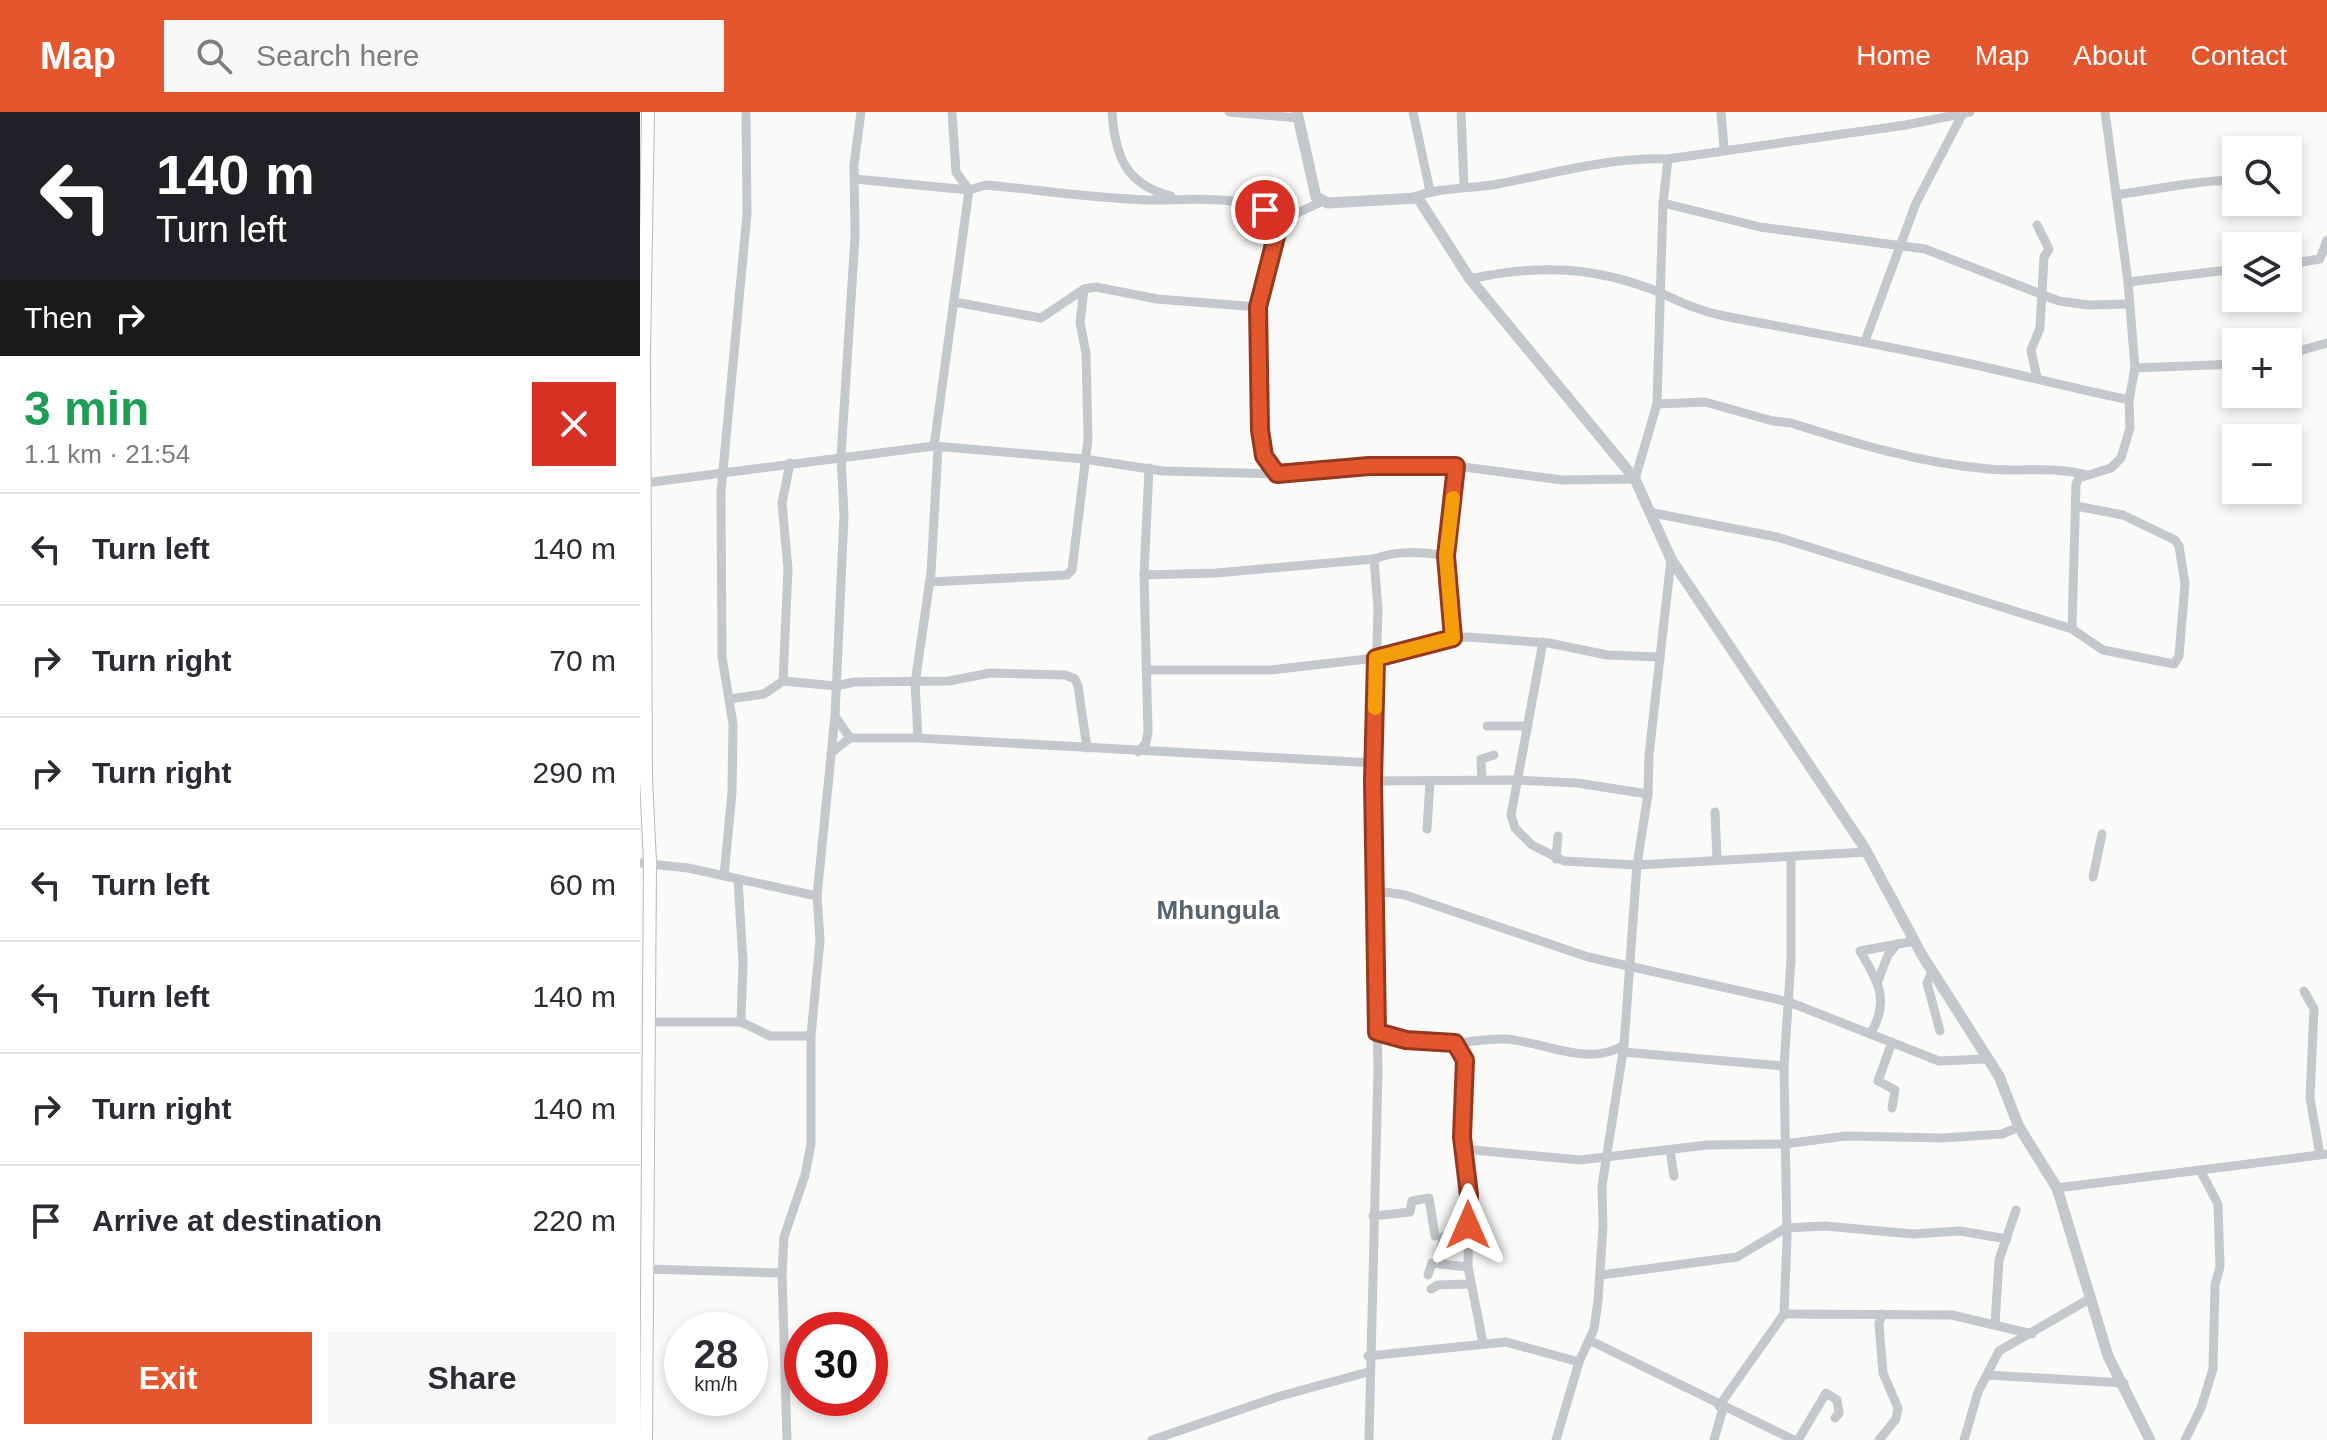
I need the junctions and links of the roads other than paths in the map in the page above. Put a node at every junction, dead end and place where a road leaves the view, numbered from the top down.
1 (648, 112) edge
2 (746, 112) edge
3 (861, 112) edge
4 (952, 112) edge
5 (1112, 112) edge
6 (1229, 112) edge
7 (1413, 112) edge
8 (1461, 112) edge
9 (1721, 112) edge
10 (2105, 112) edge
11 (1966, 114) edge
12 (1298, 115) edge
13 (1724, 148) junction
14 (1668, 159) junction
15 (855, 179) junction
16 (2222, 181) edge
17 (1464, 187) junction
18 (969, 190) junction
19 (1430, 191) junction
20 (2116, 195) junction
21 (1414, 197) junction
22 (1182, 198) junction
23 (1321, 202) junction
24 (1663, 203) junction
25 (1280, 221) junction
26 (2037, 225) dead end
27 (2327, 240) edge
28 (1903, 246) junction
29 (2302, 262) edge
30 (2222, 271) edge
31 (1470, 279) junction
32 (2128, 282) junction
33 (1084, 289) junction
34 (1660, 293) junction
35 (2042, 297) junction
36 (955, 302) junction
37 (2129, 304) junction
38 (1258, 307) junction
39 (1865, 341) junction
40 (2327, 343) edge
41 (2302, 350) edge
42 (642, 355) edge
43 (2222, 365) edge
44 (2135, 368) junction
45 (2037, 378) junction
46 (2129, 400) junction
47 (1657, 404) junction
48 (936, 447) junction
49 (841, 456) junction
50 (1264, 456) junction
51 (642, 458) edge
52 (1084, 459) junction
53 (790, 463) junction
54 (1456, 466) junction
55 (1149, 468) junction
56 (722, 473) junction
57 (1254, 474) junction
58 (1277, 474) junction
59 (2088, 475) junction
60 (1635, 479) junction
61 (645, 483) junction
62 (2076, 506) junction
63 (1653, 513) junction
64 (1446, 556) junction
65 (1374, 559) junction
66 (1671, 559) junction
67 (1144, 575) junction
68 (929, 582) junction
69 (2072, 629) junction
70 (1453, 638) junction
71 (1543, 642) junction
72 (1660, 657) junction
73 (1376, 658) junction
74 (1146, 670) junction
75 (783, 681) junction
76 (915, 683) junction
77 (836, 686) junction
78 (730, 699) junction
79 (835, 716) junction
80 (1487, 726) dead end
81 (1528, 726) junction
82 (850, 738) junction
83 (918, 738) junction
84 (1087, 748) junction
85 (1138, 752) junction
86 (831, 753) junction
87 (1494, 755) dead end
88 (1374, 763) junction
89 (643, 779) edge
90 (1482, 780) junction
91 (1516, 780) junction
92 (1373, 781) junction
93 (1430, 782) junction
94 (1648, 794) junction
95 (1715, 812) dead end
96 (1427, 829) dead end
97 (2102, 834) dead end
98 (1558, 836) dead end
99 (1867, 852) junction
100 (1791, 858) junction
101 (1556, 859) junction
102 (1717, 859) junction
103 (645, 863) edge
104 (1637, 865) junction
105 (724, 876) junction
106 (2093, 877) dead end
107 (738, 879) junction
108 (1377, 891) junction
109 (817, 896) junction
110 (1915, 941) junction
111 (1897, 944) junction
112 (1629, 967) junction
113 (1932, 972) junction
114 (1878, 981) junction
115 (2304, 991) dead end
116 (1789, 1002) junction
117 (649, 1022) junction
118 (741, 1022) junction
119 (1940, 1031) dead end
120 (1377, 1032) junction
121 (1871, 1033) junction
122 (811, 1036) junction
123 (1892, 1042) junction
124 (1455, 1043) junction
125 (1624, 1048) junction
126 (644, 1054) edge
127 (1985, 1059) junction
128 (1784, 1066) junction
129 (1892, 1108) dead end
130 (2019, 1127) junction
131 (1784, 1144) junction
132 (1463, 1149) junction
133 (1670, 1150) junction
134 (2323, 1154) edge
135 (1607, 1157) junction
136 (2201, 1172) junction
137 (1674, 1176) dead end
138 (2057, 1188) junction
139 (2016, 1210) dead end
140 (1373, 1216) junction
141 (1786, 1228) junction
142 (1460, 1235) dead end
143 (1435, 1236) dead end
144 (2007, 1239) junction
145 (1440, 1264) junction
146 (1468, 1267) junction
147 (647, 1269) junction
148 (782, 1273) junction
149 (1428, 1275) dead end
150 (1601, 1275) junction
151 (1471, 1284) junction
152 (1431, 1289) dead end
153 (644, 1294) edge
154 (2091, 1298) junction
155 (1784, 1314) junction
156 (1882, 1314) junction
157 (1995, 1324) junction
158 (2032, 1334) junction
159 (1589, 1340) junction
160 (1483, 1343) junction
161 (1368, 1356) junction
162 (1579, 1362) junction
163 (1368, 1372) junction
164 (1987, 1375) junction
165 (2124, 1383) junction
166 (1721, 1407) junction
167 (1835, 1418) dead end
168 (646, 1440) edge
169 (787, 1440) edge
170 (1152, 1440) edge
171 (1369, 1440) edge
172 (1556, 1440) edge
173 (1714, 1440) edge
174 (1796, 1440) edge
175 (1879, 1440) edge
176 (1964, 1440) edge
177 (2150, 1440) edge
178 (2185, 1440) edge

1 - 42 main road
2 - 56 street
3 - 15 street
4 - 18 street
5 - 22 street
6 - 12 street
7 - 19 street
8 - 17 street
9 - 13 street
10 - 20 street
11 - 13 street
11 - 28 street
12 - 23 street
13 - 14 street
14 - 17 street
14 - 24 street
15 - 18 street
15 - 49 street
16 - 20 street
17 - 19 street
18 - 22 street
18 - 36 street
19 - 21 street
20 - 32 street
21 - 23 street
21 - 31 street
22 - 25 street
23 - 25 street
24 - 28 street
24 - 34 street
25 - 38 street
26 - 35 street
27 - 29 street
28 - 35 street
28 - 39 street
30 - 32 street
31 - 34 street
31 - 60 street
32 - 37 street
33 - 36 street
33 - 38 street
33 - 52 street
34 - 39 street
34 - 47 street
35 - 37 street
35 - 45 street
36 - 48 street
37 - 44 street
38 - 50 street
39 - 45 street
40 - 41 street
42 - 51 main road
43 - 44 street
44 - 46 street
45 - 46 street
46 - 59 street
47 - 59 street
47 - 60 street
48 - 49 street
48 - 52 street
48 - 68 street
49 - 53 street
49 - 77 street
50 - 57 street
50 - 58 street
51 - 61 main road
52 - 55 street
52 - 68 street
53 - 56 street
53 - 75 street
54 - 58 street
54 - 60 street
54 - 64 street
55 - 57 street
55 - 67 street
56 - 61 street
56 - 78 street
57 - 58 street
59 - 62 street
60 - 63 street
61 - 89 main road
62 - 69 street
62 - 69 street
63 - 66 street
63 - 69 street
64 - 65 street
64 - 70 street
65 - 67 street
65 - 73 street
66 - 72 street
66 - 99 street
67 - 74 street
68 - 76 street
70 - 71 street
70 - 73 street
71 - 72 street
71 - 81 street
72 - 94 street
73 - 74 street
73 - 88 street
74 - 85 street
75 - 77 street
75 - 78 street
76 - 77 street
76 - 83 street
76 - 84 street
77 - 79 street
78 - 105 street
79 - 82 street
79 - 86 street
80 - 81 street
81 - 91 street
82 - 83 street
82 - 86 street
83 - 84 street
84 - 85 street
85 - 88 street
86 - 109 street
87 - 90 street
88 - 92 street
89 - 103 main road
90 - 91 street
90 - 93 street
91 - 94 street
91 - 101 street
92 - 93 street
92 - 108 street
93 - 96 street
94 - 104 street
95 - 102 street
97 - 106 street
98 - 101 street
99 - 100 street
99 - 110 street
100 - 102 street
100 - 116 street
101 - 104 street
102 - 104 street
103 - 105 street
103 - 117 main road
104 - 112 street
105 - 107 street
107 - 109 street
107 - 118 street
108 - 112 street
108 - 120 street
109 - 122 street
110 - 111 street
110 - 113 street
111 - 114 street
111 - 114 street
112 - 116 street
112 - 125 street
113 - 119 street
113 - 127 street
114 - 121 street
115 - 134 street
116 - 121 street
116 - 128 street
117 - 118 street
117 - 126 main road
118 - 122 street
120 - 124 street
120 - 140 street
121 - 123 street
122 - 148 street
123 - 127 street
123 - 129 street
124 - 125 street
124 - 132 street
125 - 128 street
125 - 135 street
126 - 147 main road
127 - 130 street
128 - 131 street
130 - 131 street
130 - 138 street
131 - 133 street
131 - 141 street
132 - 135 street
132 - 146 street
133 - 135 street
133 - 137 street
134 - 136 street
135 - 150 street
136 - 138 street
136 - 178 street
138 - 154 street
139 - 144 street
140 - 143 street
140 - 161 street
141 - 144 street
141 - 150 street
141 - 155 street
142 - 145 street
144 - 157 street
145 - 146 street
145 - 149 street
146 - 151 street
147 - 148 street
147 - 153 main road
148 - 169 street
150 - 159 street
151 - 152 street
151 - 160 street
153 - 168 main road
154 - 158 street
154 - 165 street
155 - 156 street
155 - 166 street
156 - 157 street
156 - 175 street
157 - 158 street
158 - 164 street
159 - 162 street
159 - 166 street
160 - 161 street
160 - 162 street
161 - 163 street
162 - 172 street
163 - 170 street
163 - 171 street
164 - 165 street
164 - 176 street
165 - 177 street
166 - 173 street
166 - 174 street
167 - 174 street

